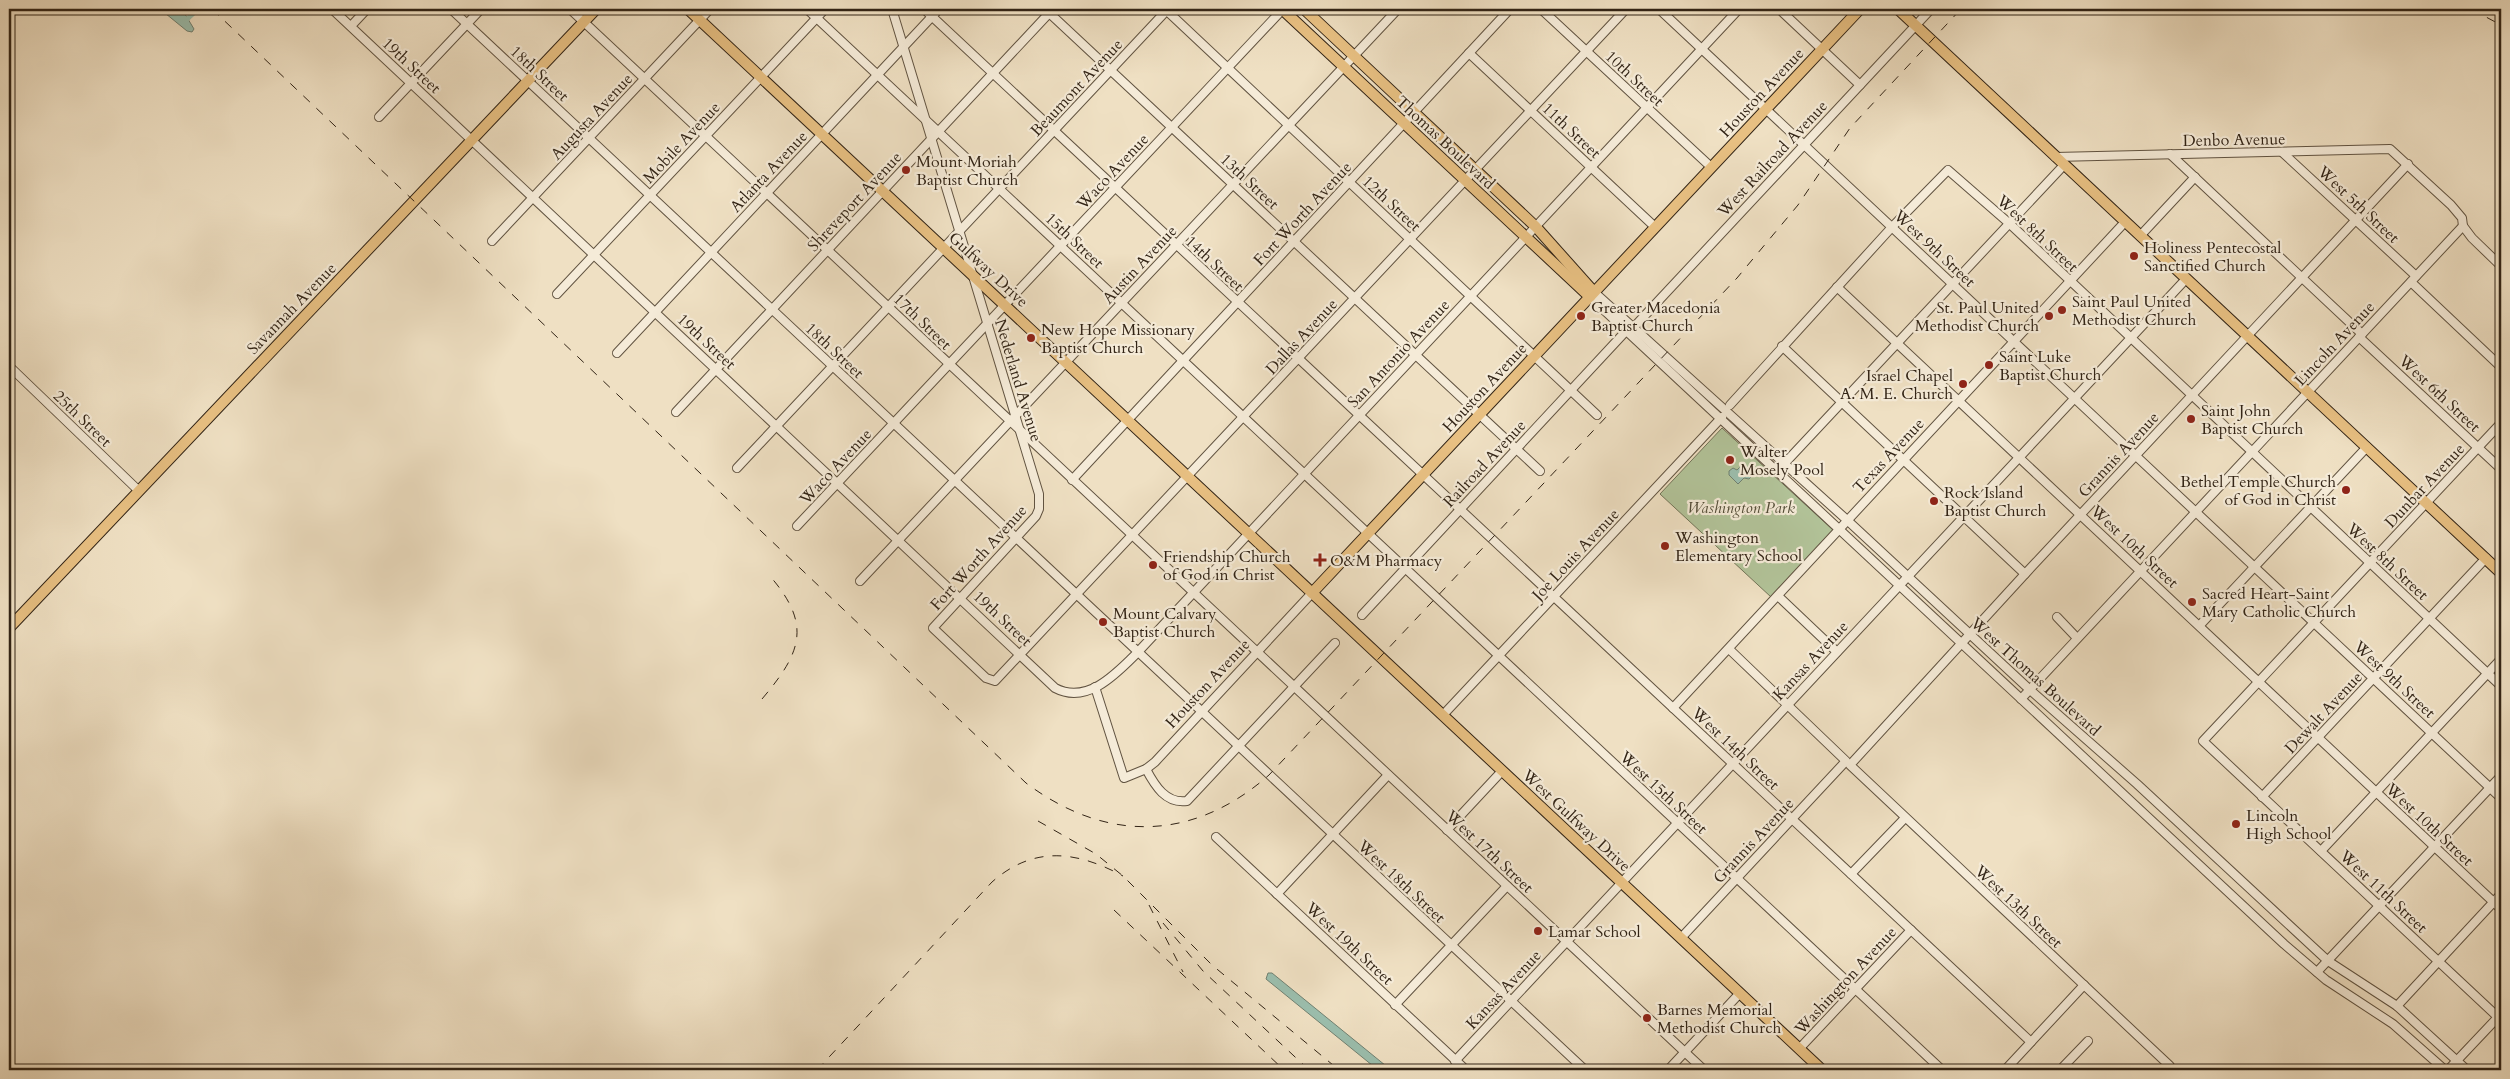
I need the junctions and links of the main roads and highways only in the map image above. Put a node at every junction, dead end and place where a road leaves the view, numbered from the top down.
1 (596, 9) edge
2 (688, 9) edge
3 (1282, 9) edge
4 (1304, 9) edge
5 (1860, 9) edge
6 (1898, 9) edge
7 (1592, 294) junction
8 (2501, 573) edge
9 (1312, 593) junction
10 (9, 628) edge
11 (1822, 1070) edge

1 - 10 main road, Savannah Avenue
2 - 9 main road, Gulfway Drive
3 - 7 main road, Thomas Boulevard
4 - 7 main road, Thomas Boulevard
5 - 7 main road, Houston Avenue
6 - 8 main road
7 - 9 main road, Houston Avenue
9 - 11 main road, West Gulfway Drive

